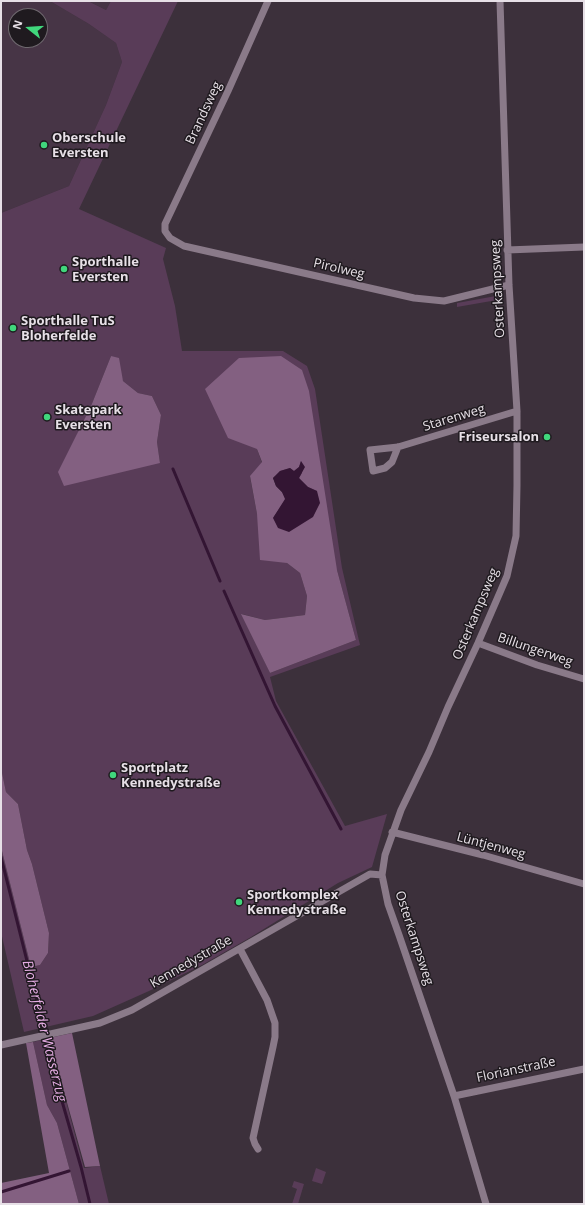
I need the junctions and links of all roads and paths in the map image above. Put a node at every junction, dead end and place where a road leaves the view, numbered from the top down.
1 (268, 1) edge
2 (500, 1) edge
3 (167, 234) joint
4 (584, 247) edge
5 (508, 250) junction
6 (509, 285) junction
7 (517, 411) junction
8 (398, 447) dead end
9 (478, 643) junction
10 (584, 679) edge
11 (392, 832) junction
12 (382, 875) junction
13 (584, 884) edge
14 (240, 949) junction
15 (1, 1045) edge
16 (584, 1069) edge
17 (454, 1096) junction
18 (258, 1149) dead end
19 (486, 1204) edge

1 - 3 street, Brandsweg
2 - 5 street, Osterkampsweg
3 - 6 street, Pirolweg
4 - 5 street
5 - 6 street, Osterkampsweg
6 - 7 street, Osterkampsweg
7 - 8 street, Starenweg
7 - 9 street, Osterkampsweg
9 - 10 street, Billungerweg
9 - 11 street, Osterkampsweg
11 - 12 street, Osterkampsweg
11 - 13 street, Lüntjenweg
12 - 14 street, Kennedystraße
12 - 17 street, Osterkampsweg
14 - 15 street, Kennedystraße
14 - 18 street
16 - 17 street, Florianstraße
17 - 19 street, Osterkampsweg

